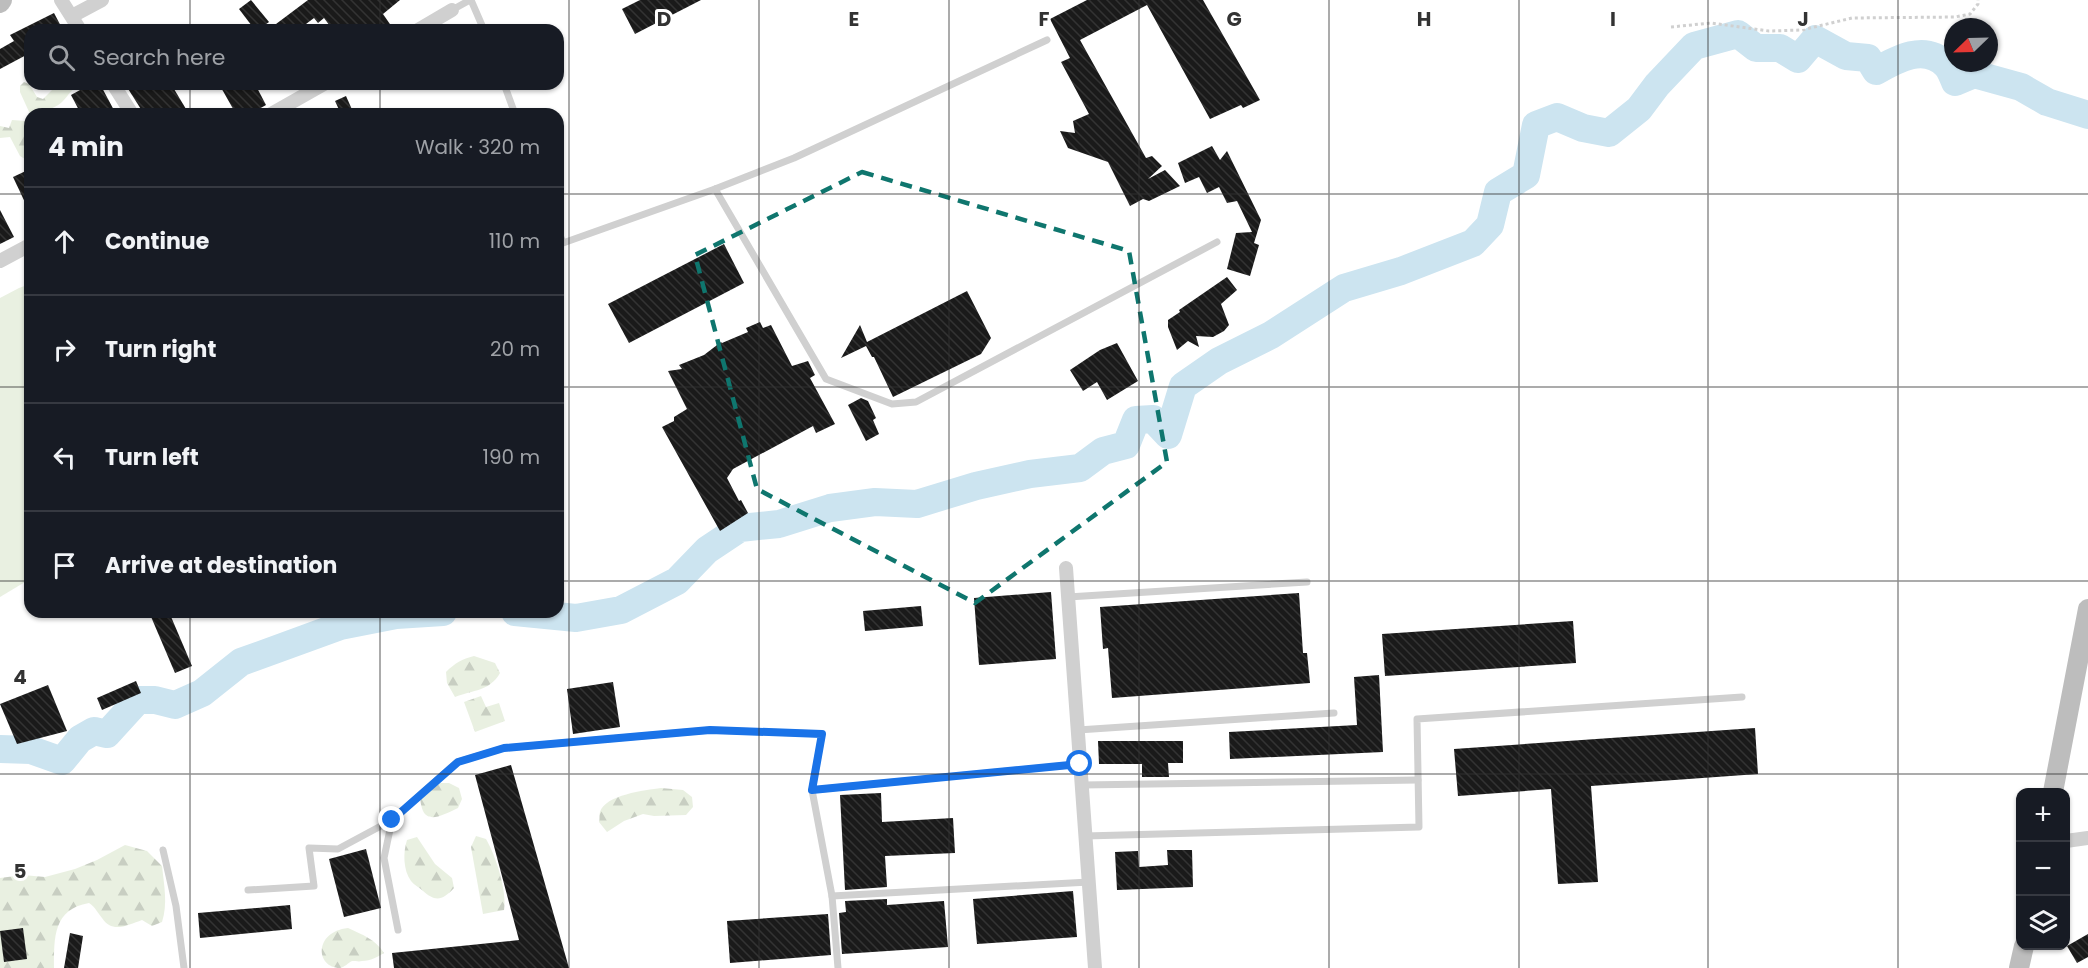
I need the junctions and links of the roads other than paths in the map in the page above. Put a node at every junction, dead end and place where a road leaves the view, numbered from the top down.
1 (61, 0) edge
2 (102, 0) edge
3 (470, 0) edge
4 (452, 10) joint
5 (72, 16) junction
6 (77, 24) edge
7 (428, 24) edge
8 (481, 24) edge
9 (1047, 40) dead end
10 (117, 90) edge
11 (313, 90) edge
12 (506, 90) edge
13 (128, 108) edge
14 (282, 108) edge
15 (513, 108) edge
16 (715, 189) junction
17 (1217, 242) dead end
18 (564, 243) edge
19 (24, 248) edge
20 (0, 261) edge
21 (1066, 568) dead end
22 (1307, 582) dead end
23 (1068, 597) junction
24 (2088, 609) edge
25 (1742, 698) dead end
26 (1334, 713) dead end
27 (1078, 730) junction
28 (1080, 764) junction
29 (1418, 780) junction
30 (1082, 785) junction
31 (2054, 788) edge
32 (812, 790) junction
33 (392, 820) junction
34 (1085, 836) junction
35 (2088, 838) edge
36 (2070, 840) edge
37 (163, 850) dead end
38 (1089, 882) junction
39 (248, 890) dead end
40 (832, 896) junction
41 (398, 930) dead end
42 (2023, 950) edge
43 (184, 968) edge
44 (838, 968) edge
45 (1095, 968) edge
46 (2019, 968) edge

1 - 5 street
2 - 5 street
3 - 4 lane
3 - 8 lane
4 - 7 street
5 - 6 street
9 - 16 lane
10 - 13 street
11 - 14 street
12 - 15 lane
16 - 17 lane
16 - 18 lane
19 - 20 street
21 - 23 street
22 - 23 lane
23 - 27 street
24 - 31 main road
25 - 29 lane
26 - 27 lane
27 - 28 street
28 - 30 street
28 - 32 lane
29 - 30 lane
29 - 34 lane
30 - 34 street
32 - 33 lane
32 - 40 lane
33 - 39 lane
33 - 41 lane
34 - 38 street
35 - 36 street
37 - 43 lane
38 - 40 lane
38 - 45 street
40 - 44 lane
42 - 46 main road

